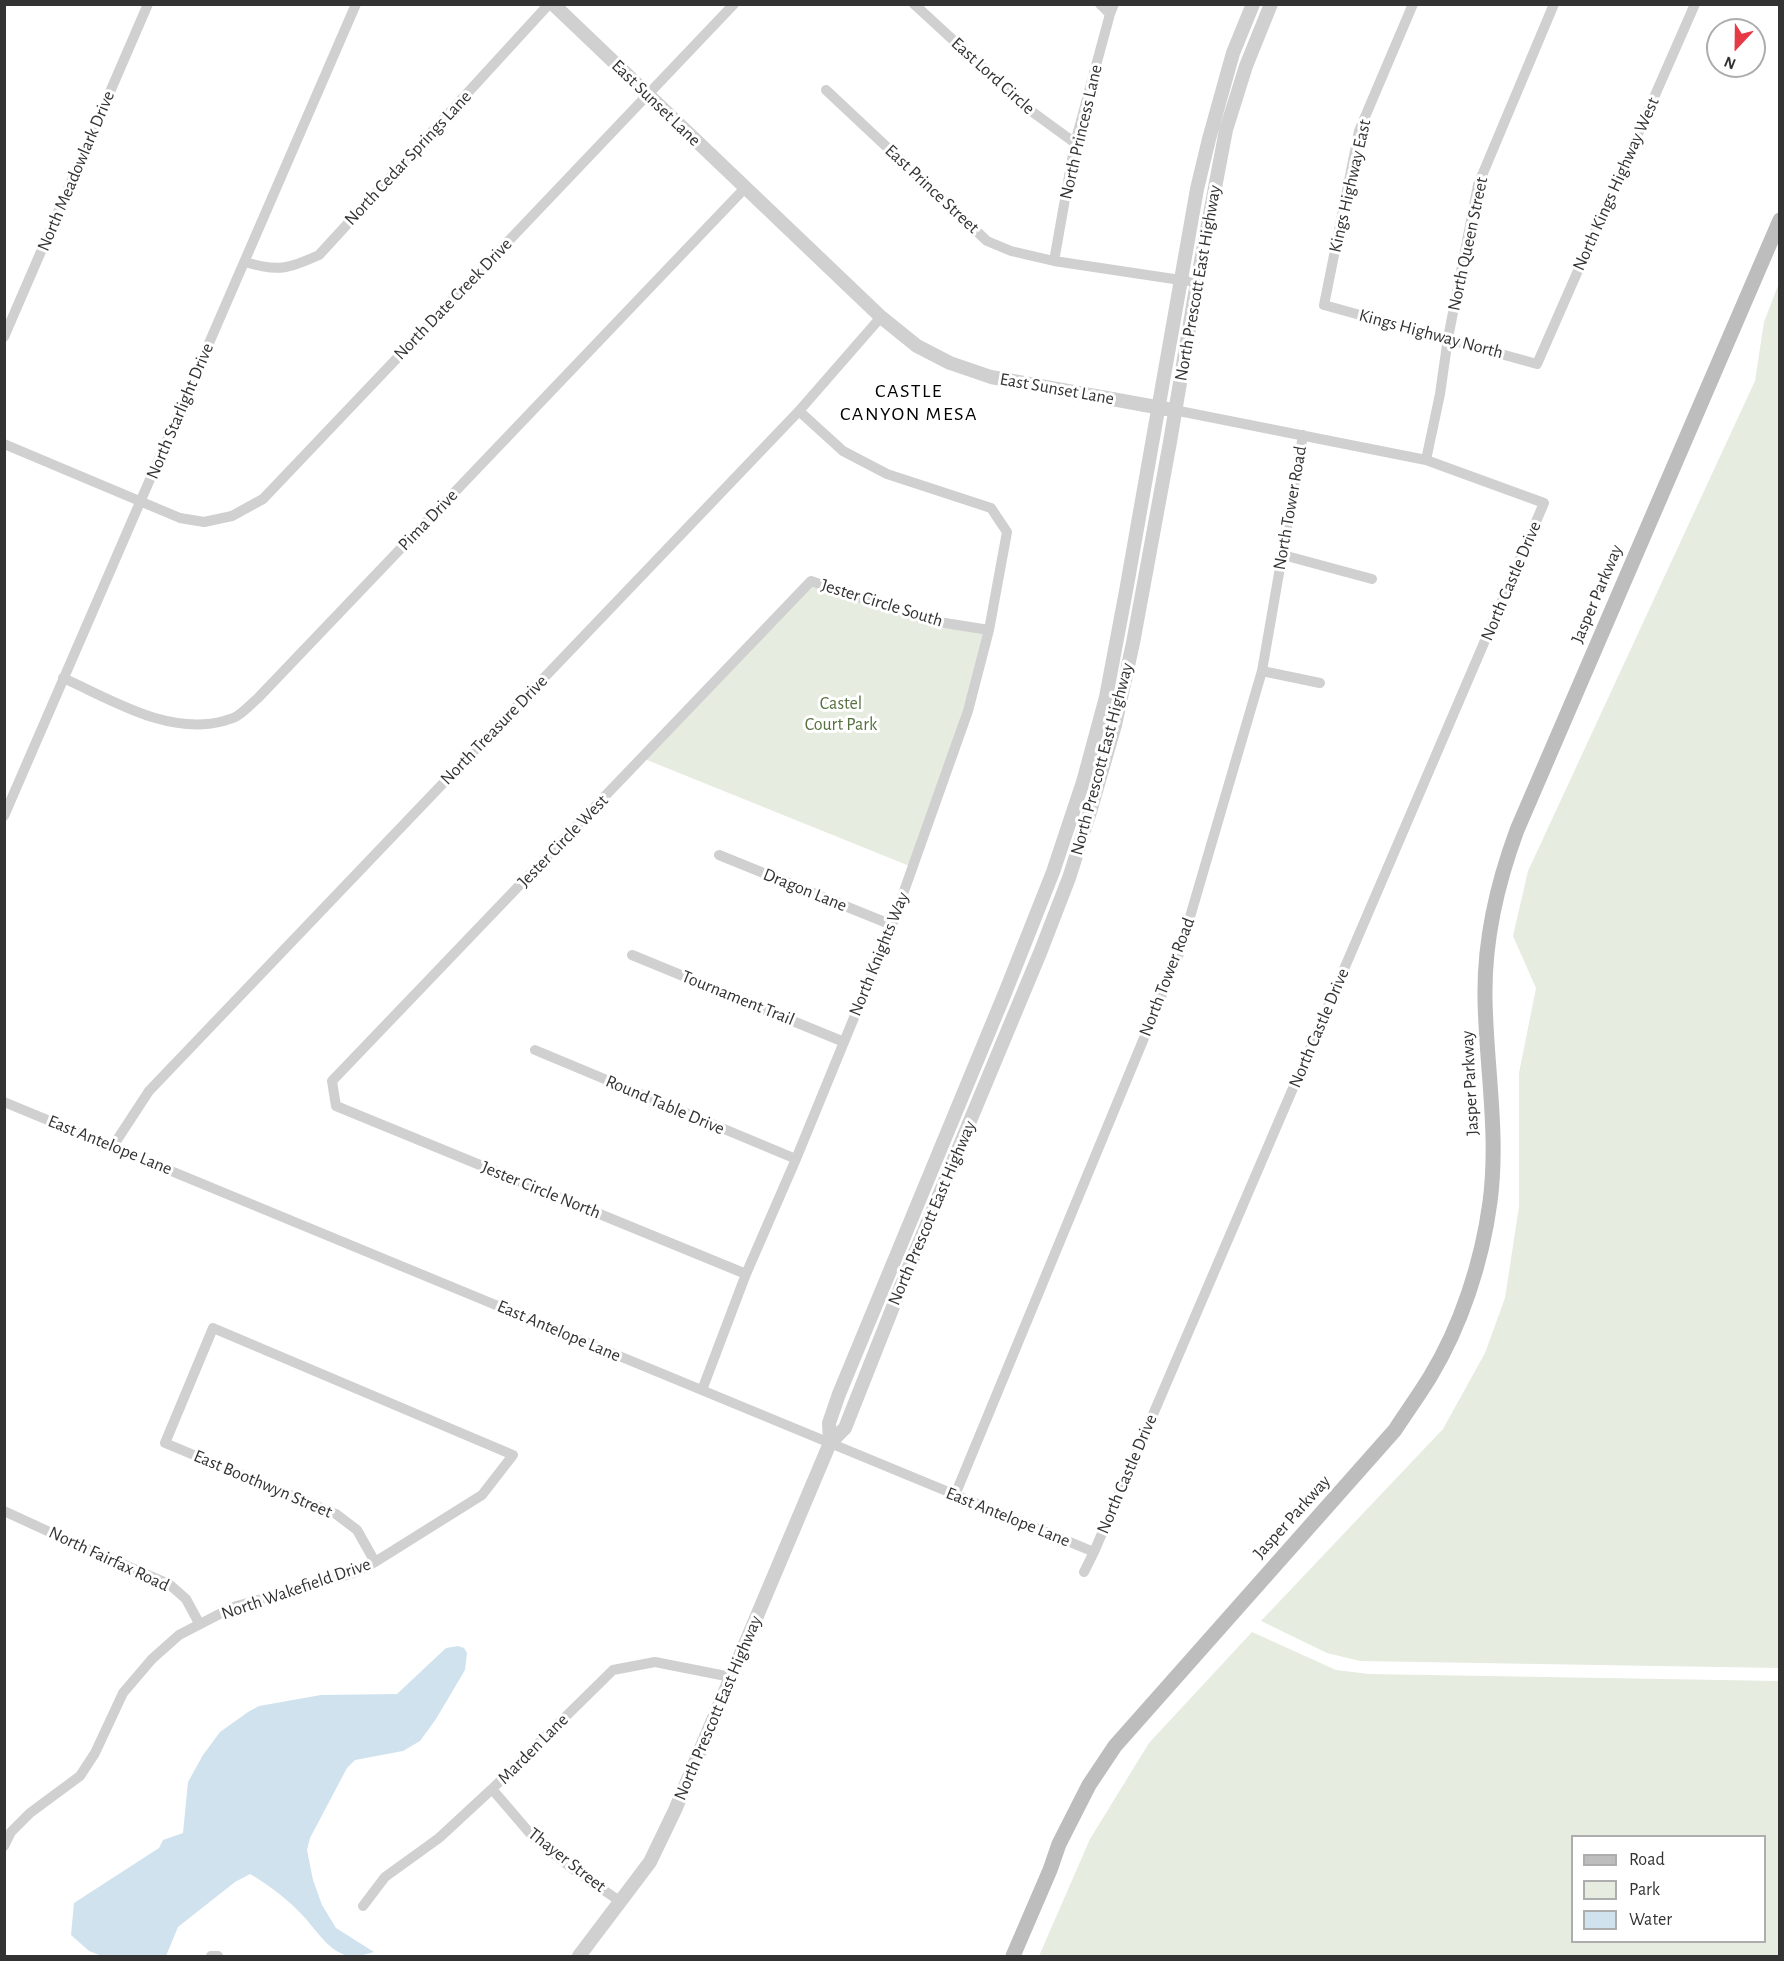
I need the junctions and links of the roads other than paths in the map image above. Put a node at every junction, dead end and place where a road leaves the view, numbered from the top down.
1 (148, 4) edge
2 (356, 4) edge
3 (551, 4) edge
4 (734, 4) edge
5 (914, 4) edge
6 (1100, 4) edge
7 (1253, 4) edge
8 (1271, 4) edge
9 (1413, 4) edge
10 (1554, 4) edge
11 (1695, 4) edge
12 (1112, 9) edge
13 (826, 90) dead end
14 (647, 95) junction
15 (1076, 143) junction
16 (745, 188) junction
17 (1779, 220) edge
18 (1054, 261) junction
19 (245, 262) junction
20 (1182, 280) junction
21 (1197, 282) junction
22 (1324, 305) joint
23 (881, 317) junction
24 (4, 337) edge
25 (1448, 338) junction
26 (1537, 364) joint
27 (1168, 409) junction
28 (799, 411) junction
29 (1303, 435) junction
30 (4, 444) edge
31 (1426, 460) junction
32 (141, 501) junction
33 (1544, 504) joint
34 (1282, 555) junction
35 (1372, 579) dead end
36 (811, 581) joint
37 (989, 630) junction
38 (1262, 671) junction
39 (63, 678) junction
40 (1320, 684) dead end
41 (1080, 791) junction
42 (1095, 795) junction
43 (4, 816) edge
44 (719, 855) dead end
45 (892, 925) junction
46 (632, 955) dead end
47 (844, 1042) junction
48 (535, 1050) dead end
49 (964, 1094) junction
50 (980, 1100) junction
51 (4, 1102) edge
52 (336, 1107) joint
53 (113, 1146) junction
54 (796, 1159) junction
55 (746, 1274) junction
56 (702, 1390) junction
57 (165, 1443) joint
58 (830, 1443) junction
59 (955, 1495) junction
60 (4, 1511) edge
61 (1094, 1552) junction
62 (375, 1562) junction
63 (1084, 1572) dead end
64 (199, 1623) junction
65 (731, 1677) junction
66 (492, 1789) junction
67 (4, 1846) edge
68 (1054, 1858) junction
69 (621, 1902) junction
70 (363, 1906) dead end
71 (211, 1956) edge
72 (218, 1956) edge
73 (579, 1956) edge
74 (1003, 1956) edge
75 (1013, 1956) edge

1 - 24 street, North Meadowlark Drive
2 - 19 street, North Starlight Drive
3 - 14 street, East Sunset Lane
3 - 19 street, North Cedar Springs Lane
4 - 14 street, North Date Creek Drive
5 - 15 street, East Lord Circle
6 - 12 street
7 - 20 street, North Prescott East Highway
8 - 21 street, North Prescott East Highway
9 - 22 street, Kings Highway East
10 - 25 street, North Queen Street
11 - 26 street, North Kings Highway West
12 - 15 street, North Princess Lane
13 - 18 street, East Prince Street
14 - 16 street, East Sunset Lane
14 - 32 street, North Date Creek Drive
15 - 18 street, North Princess Lane
16 - 23 street, East Sunset Lane
16 - 39 street, Pima Drive
17 - 68 main road, Jasper Parkway
18 - 20 street, East Prince Street
19 - 32 street, North Starlight Drive
20 - 21 street, East Prince Street
20 - 27 street, North Prescott East Highway
21 - 27 street, North Prescott East Highway
22 - 25 street, Kings Highway North
23 - 27 street, East Sunset Lane
23 - 28 street, North Treasure Drive
25 - 26 street, Kings Highway North
25 - 31 street, North Queen Street
27 - 29 street, East Sunset Lane
27 - 41 street, North Prescott East Highway
27 - 42 street, North Prescott East Highway
28 - 37 street, North Knights Way
28 - 53 street, North Treasure Drive
29 - 31 street, East Sunset Lane
29 - 34 street, North Tower Road
30 - 32 street, North Date Creek Drive
31 - 33 street, East Sunset Lane
32 - 39 street, North Starlight Drive
33 - 61 street, North Castle Drive
34 - 35 street
34 - 38 street, North Tower Road
36 - 37 street, Jester Circle South
36 - 52 street, Jester Circle West
37 - 45 street, North Knights Way
38 - 40 street
38 - 59 street, North Tower Road
39 - 43 street, North Starlight Drive
41 - 42 street
41 - 49 street, North Prescott East Highway
42 - 50 street, North Prescott East Highway
44 - 45 street, Dragon Lane
45 - 47 street, North Knights Way
46 - 47 street, Tournament Trail
47 - 54 street, North Knights Way
48 - 54 street, Round Table Drive
49 - 50 street
49 - 58 street, North Prescott East Highway
50 - 58 street, North Prescott East Highway
51 - 53 street, East Antelope Lane
52 - 55 street, Jester Circle North
53 - 56 street, East Antelope Lane
54 - 55 street, North Knights Way
55 - 56 street, North Knights Way
56 - 58 street, East Antelope Lane
57 - 62 street, East Boothwyn Street
57 - 62 street, North Wakefield Drive
58 - 59 street, East Antelope Lane
58 - 65 street, North Prescott East Highway
59 - 61 street, East Antelope Lane
60 - 64 street, North Fairfax Road
61 - 63 street, East Antelope Lane
62 - 64 street, North Wakefield Drive
64 - 67 street, North Wakefield Drive
65 - 66 street, Marden Lane
65 - 69 street, North Prescott East Highway
66 - 69 street, Thayer Street
66 - 70 street, Marden Lane
68 - 74 main road, Jasper Parkway
68 - 75 main road, Jasper Parkway
69 - 73 street, North Prescott East Highway
71 - 72 street

